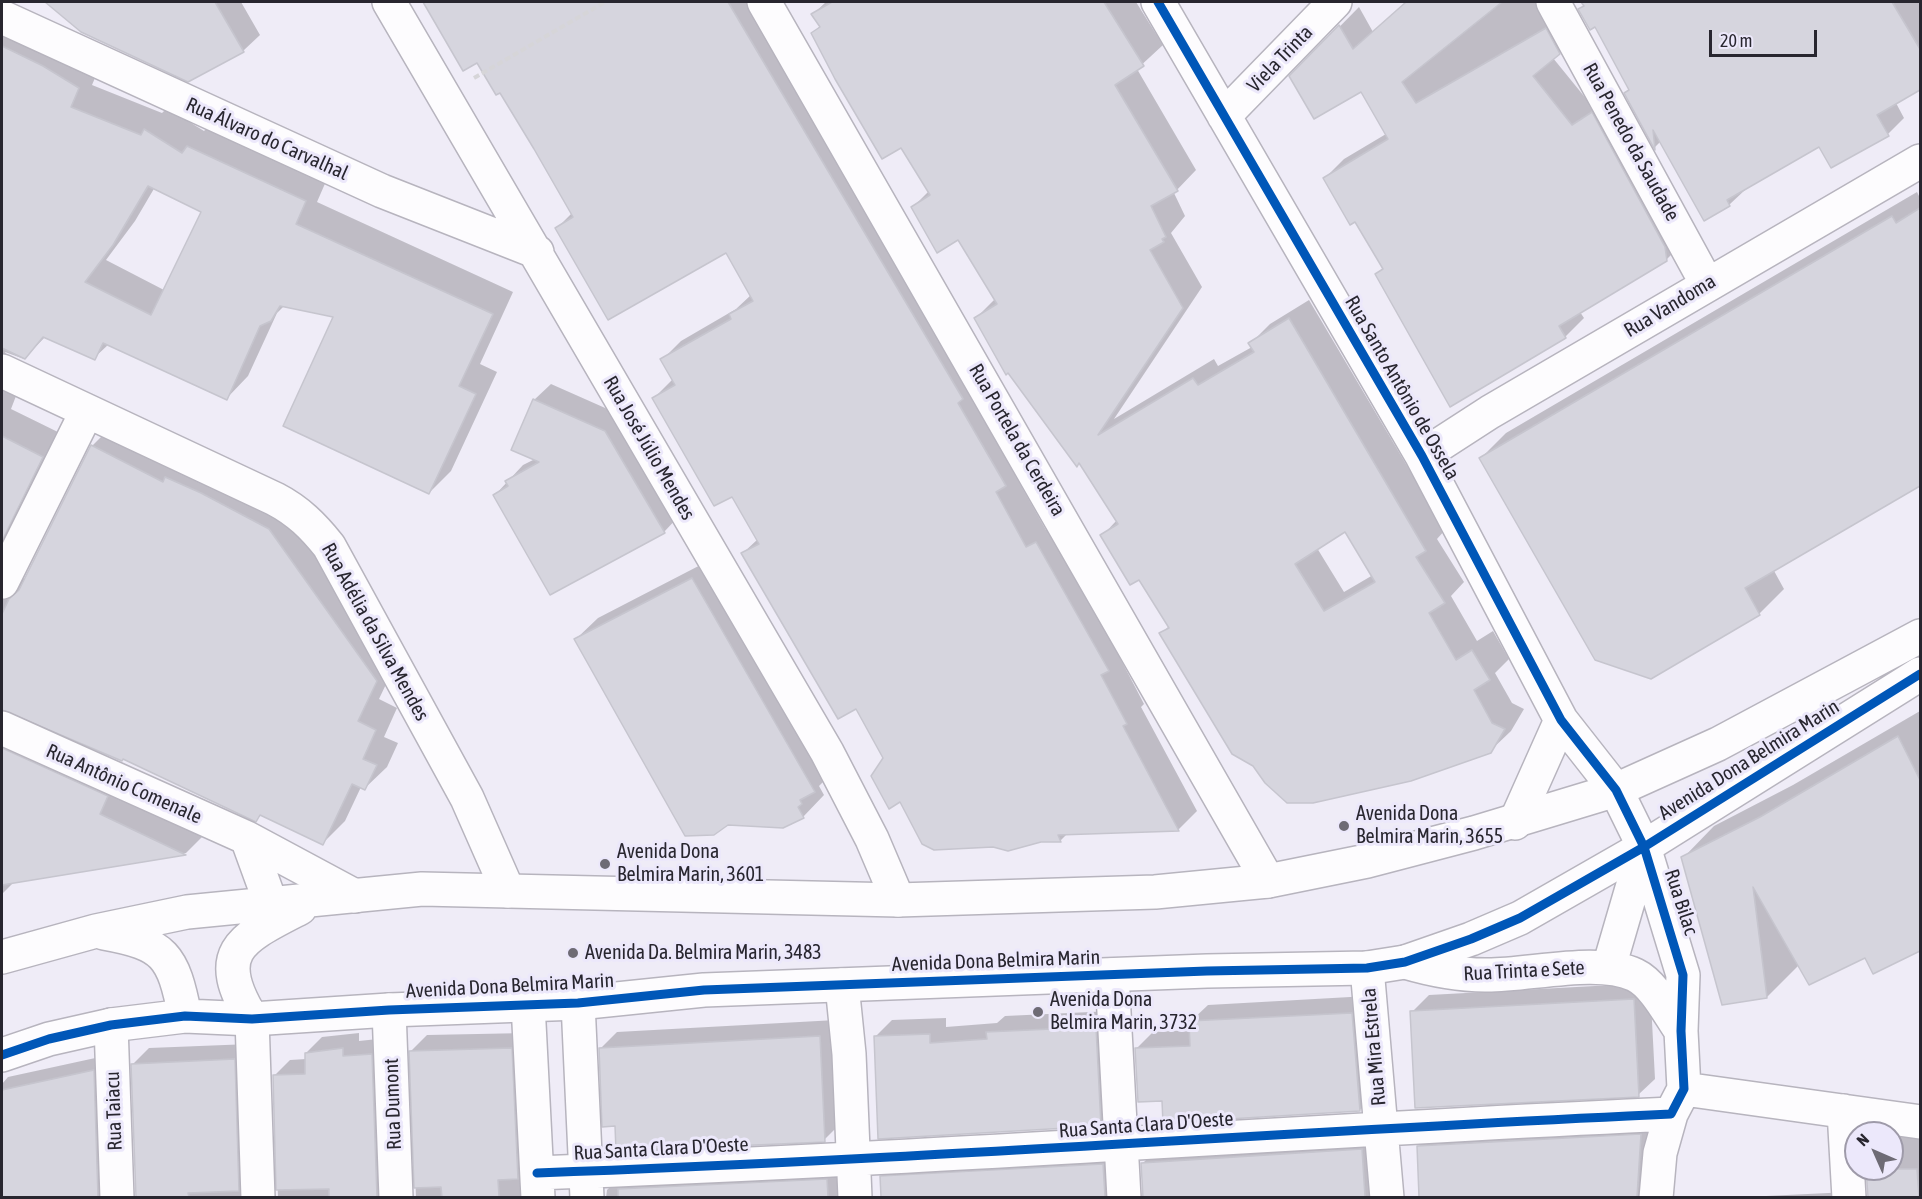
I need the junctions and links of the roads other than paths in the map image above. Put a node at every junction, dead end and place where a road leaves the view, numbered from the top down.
1 (17, 2) edge
2 (389, 2) edge
3 (764, 2) edge
4 (1158, 2) edge
5 (1335, 2) edge
6 (1553, 2) edge
7 (2, 17) edge
8 (34, 33) junction
9 (1224, 116) junction
10 (1920, 160) edge
11 (537, 252) junction
12 (1707, 284) junction
13 (2, 371) edge
14 (87, 411) junction
15 (1422, 456) junction
16 (2, 582) edge
17 (1920, 636) edge
18 (1920, 674) edge
19 (1561, 720) junction
20 (2, 728) edge
21 (1616, 790) junction
22 (1515, 822) junction
23 (247, 838) junction
24 (1644, 847) junction
25 (1268, 880) junction
26 (508, 891) junction
27 (355, 896) junction
28 (315, 900) junction
29 (898, 900) junction
30 (271, 904) junction
31 (96, 931) junction
32 (2, 957) edge
33 (1405, 962) junction
34 (1610, 967) junction
35 (1367, 968) junction
36 (1112, 975) junction
37 (842, 985) junction
38 (578, 1003) junction
39 (528, 1004) junction
40 (390, 1010) junction
41 (185, 1016) junction
42 (252, 1019) junction
43 (111, 1025) junction
44 (1681, 1031) junction
45 (2, 1055) edge
46 (1678, 1101) junction
47 (1844, 1111) junction
48 (1920, 1122) edge
49 (1381, 1127) junction
50 (1122, 1146) junction
51 (854, 1158) junction
52 (586, 1184) edge
53 (537, 1185) edge
54 (117, 1197) edge
55 (258, 1197) edge
56 (396, 1197) edge
57 (855, 1197) edge
58 (1124, 1197) edge
59 (1387, 1197) edge
60 (1656, 1197) edge
61 (1849, 1197) edge

1 - 8 street
2 - 11 street, Rua José Júlio Mendes
3 - 25 street, Rua Portela da Cerdeira
4 - 9 street, Rua Santo Antônio de Ossela
5 - 9 street, Viela Trinta
6 - 12 street, Rua Penedo da Saudade
7 - 8 street, Rua Álvaro do Carvalhal
8 - 11 street, Rua Álvaro do Carvalhal
9 - 15 street, Rua Santo Antônio de Ossela
10 - 12 street, Rua Vandoma
11 - 29 street, Rua José Júlio Mendes
12 - 15 street, Rua Vandoma
13 - 14 street, Rua Adélia da Silva Mendes
14 - 16 street
14 - 26 street, Rua Adélia da Silva Mendes
15 - 19 street, Rua Santo Antônio de Ossela
17 - 21 street, Avenida Dona Belmira Marin
18 - 24 street, Avenida Dona Belmira Marin
19 - 21 street, Rua Santo Antônio de Ossela
19 - 22 street
20 - 23 street, Rua Antônio Comenale
21 - 22 street, Avenida Dona Belmira Marin
21 - 24 street, Rua Bilac
22 - 25 street, Avenida Dona Belmira Marin
23 - 27 street, Rua Antônio Comenale
23 - 30 street
24 - 33 street, Avenida Dona Belmira Marin
24 - 34 street, Rua Bilac
24 - 44 street, Rua Bilac
25 - 29 street, Avenida Dona Belmira Marin
26 - 27 street, Avenida Dona Belmira Marin
26 - 29 street, Avenida Dona Belmira Marin
27 - 28 street, Avenida Dona Belmira Marin
28 - 30 street, Avenida Dona Belmira Marin
28 - 42 street
30 - 31 street, Avenida Dona Belmira Marin
31 - 32 street, Avenida Dona Belmira Marin
31 - 41 street
33 - 34 street, Rua Trinta e Sete
33 - 35 street, Avenida Dona Belmira Marin
34 - 44 street
35 - 36 street, Avenida Dona Belmira Marin
35 - 49 street, Rua Mira Estrela
36 - 37 street, Avenida Dona Belmira Marin
36 - 50 street
37 - 38 street, Avenida Dona Belmira Marin
37 - 51 street
38 - 39 street, Avenida Dona Belmira Marin
38 - 52 street
39 - 40 street, Avenida Dona Belmira Marin
39 - 53 street
40 - 42 street, Avenida Dona Belmira Marin
40 - 56 street, Rua Dumont
41 - 42 street, Avenida Dona Belmira Marin
41 - 43 street, Avenida Dona Belmira Marin
42 - 55 street
43 - 45 street, Avenida Dona Belmira Marin
43 - 54 street, Rua Taiacu
44 - 46 street
46 - 47 street
46 - 49 street, Rua Santa Clara D'Oeste
46 - 60 street
47 - 48 street
47 - 61 street
49 - 50 street, Rua Santa Clara D'Oeste
49 - 59 street, Rua Mira Estrela
50 - 51 street, Rua Santa Clara D'Oeste
50 - 58 street
51 - 52 street, Rua Santa Clara D'Oeste
51 - 57 street
52 - 53 street, Rua Santa Clara D'Oeste

